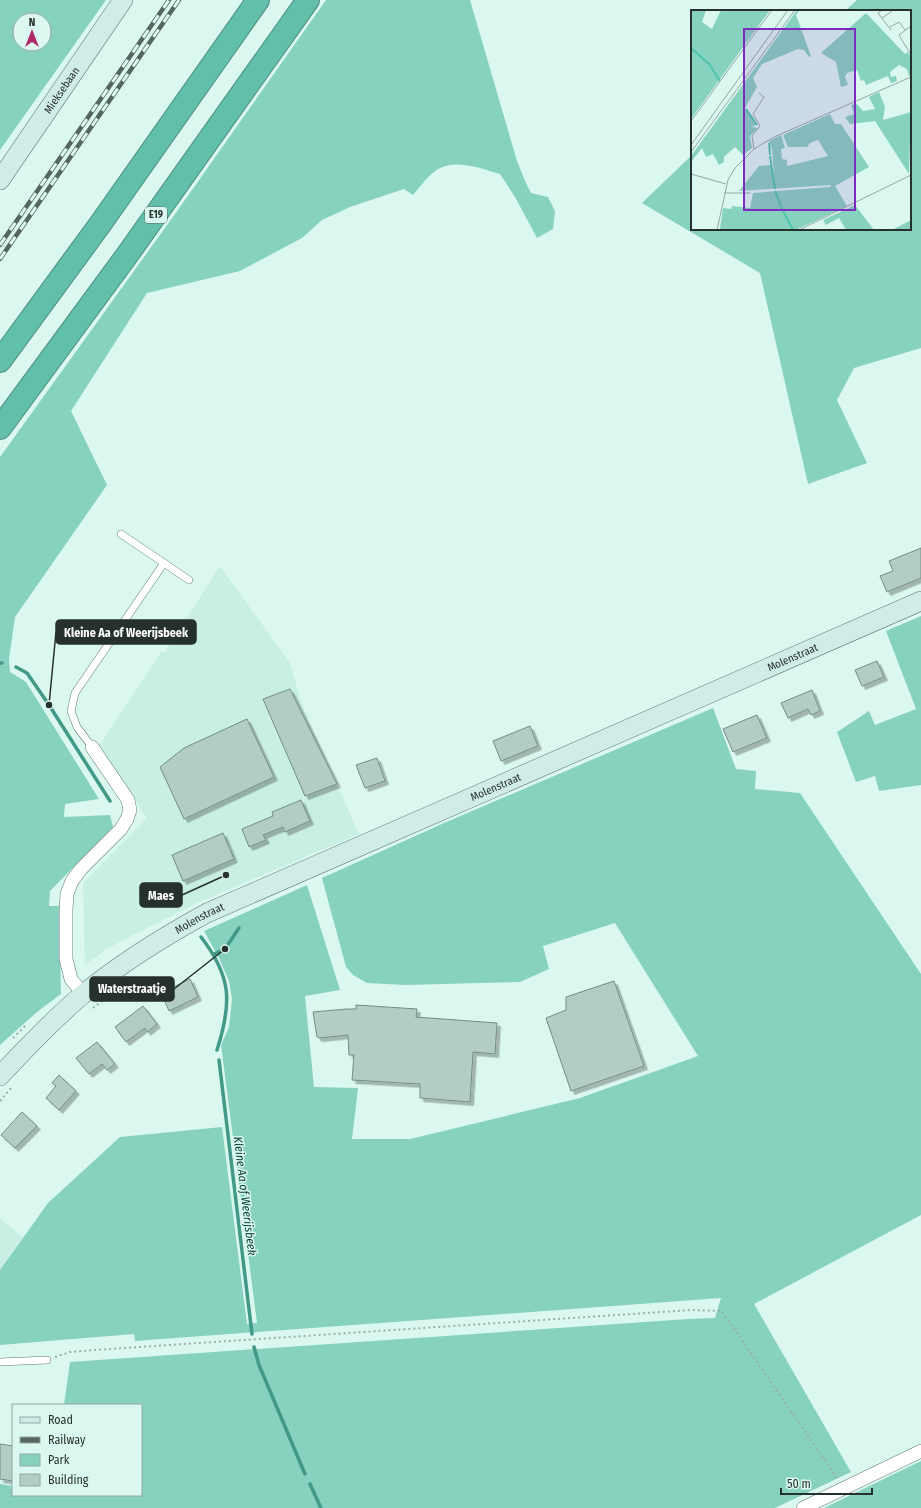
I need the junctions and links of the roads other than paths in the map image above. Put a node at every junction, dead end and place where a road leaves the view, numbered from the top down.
1 (124, 0) edge
2 (258, 0) edge
3 (308, 0) edge
4 (0, 180) edge
5 (0, 361) edge
6 (0, 428) edge
7 (121, 534) dead end
8 (164, 563) junction
9 (189, 580) dead end
10 (921, 601) edge
11 (92, 747) joint
12 (87, 1002) junction
13 (8, 1080) edge
14 (47, 1360) road end
15 (0, 1362) edge
16 (921, 1451) edge
17 (803, 1508) edge

1 - 4 main road, Mieksebaan
2 - 5 highway
3 - 6 highway, E19
7 - 8 lane
8 - 9 lane
8 - 11 lane
10 - 12 main road, Molenstraat
11 - 12 street
12 - 13 main road, Molenstraat
14 - 15 lane
16 - 17 street

